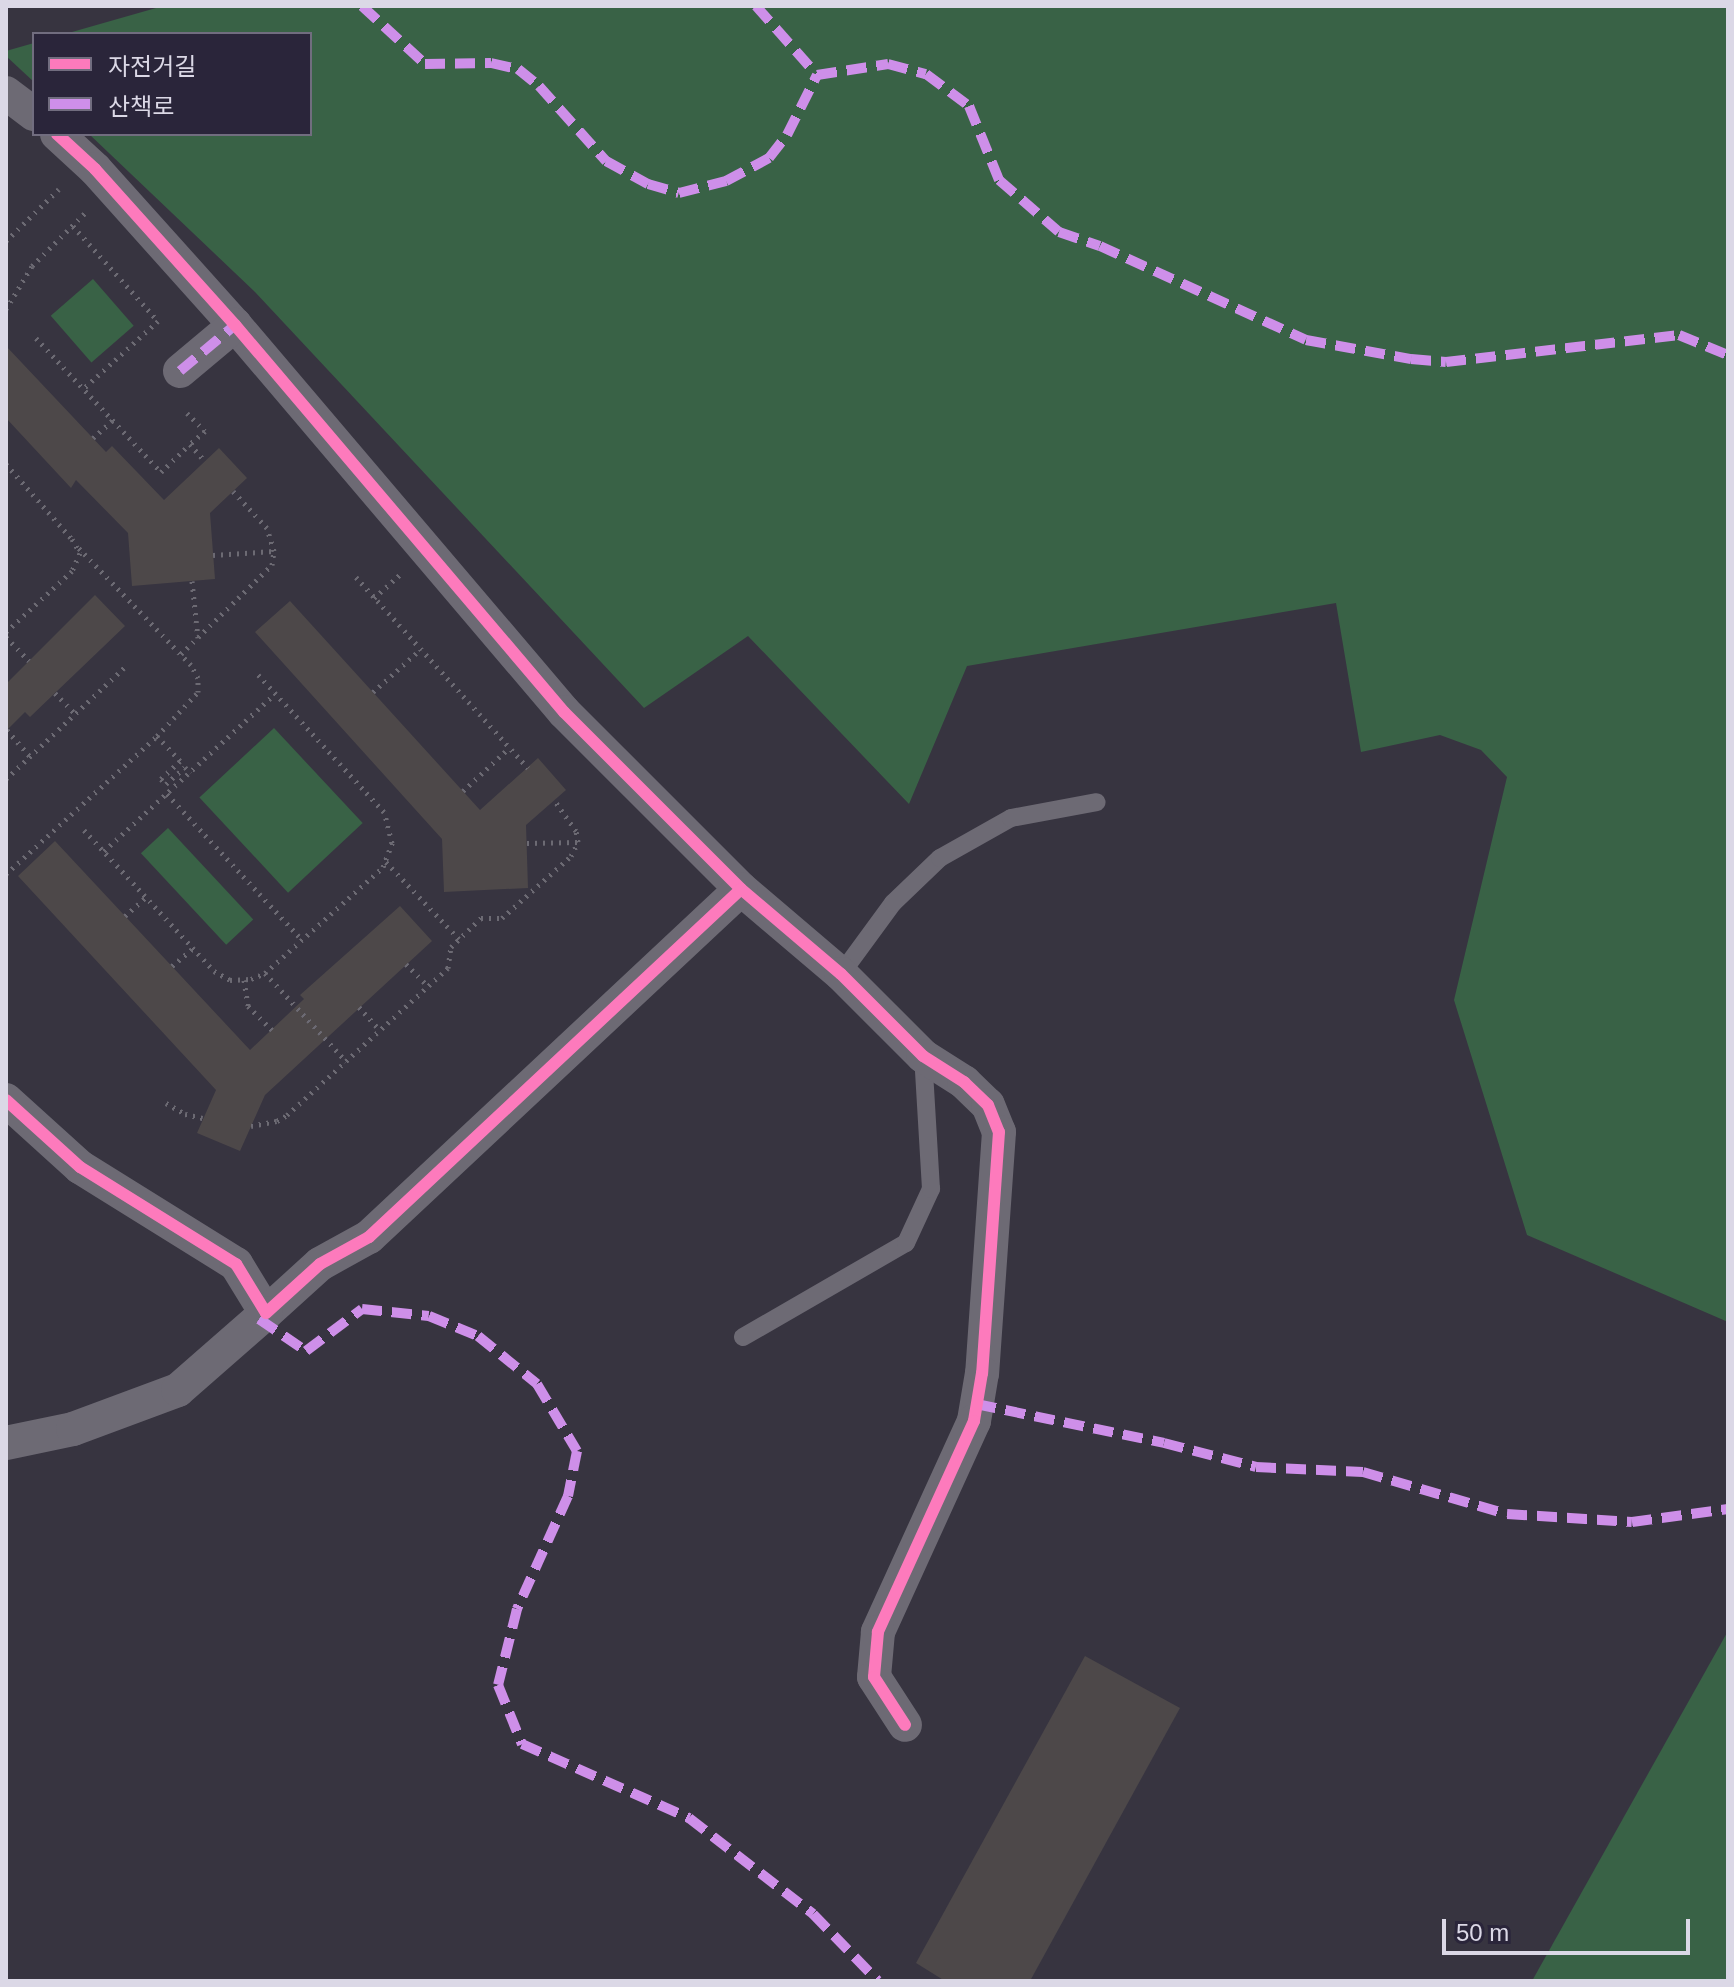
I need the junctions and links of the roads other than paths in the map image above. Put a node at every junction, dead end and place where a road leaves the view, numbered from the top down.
1 (6, 93) edge
2 (32, 112) edge
3 (59, 136) edge
4 (235, 325) junction
5 (180, 371) dead end
6 (1097, 802) dead end
7 (741, 889) junction
8 (841, 974) junction
9 (923, 1056) junction
10 (6, 1100) edge
11 (266, 1313) junction
12 (743, 1337) dead end
13 (6, 1443) edge
14 (905, 1725) dead end

1 - 2 street
3 - 4 street
4 - 5 street
4 - 7 street
6 - 8 lane
7 - 8 street
7 - 11 street
8 - 9 street
9 - 12 lane
9 - 14 street
10 - 11 street
11 - 13 street

